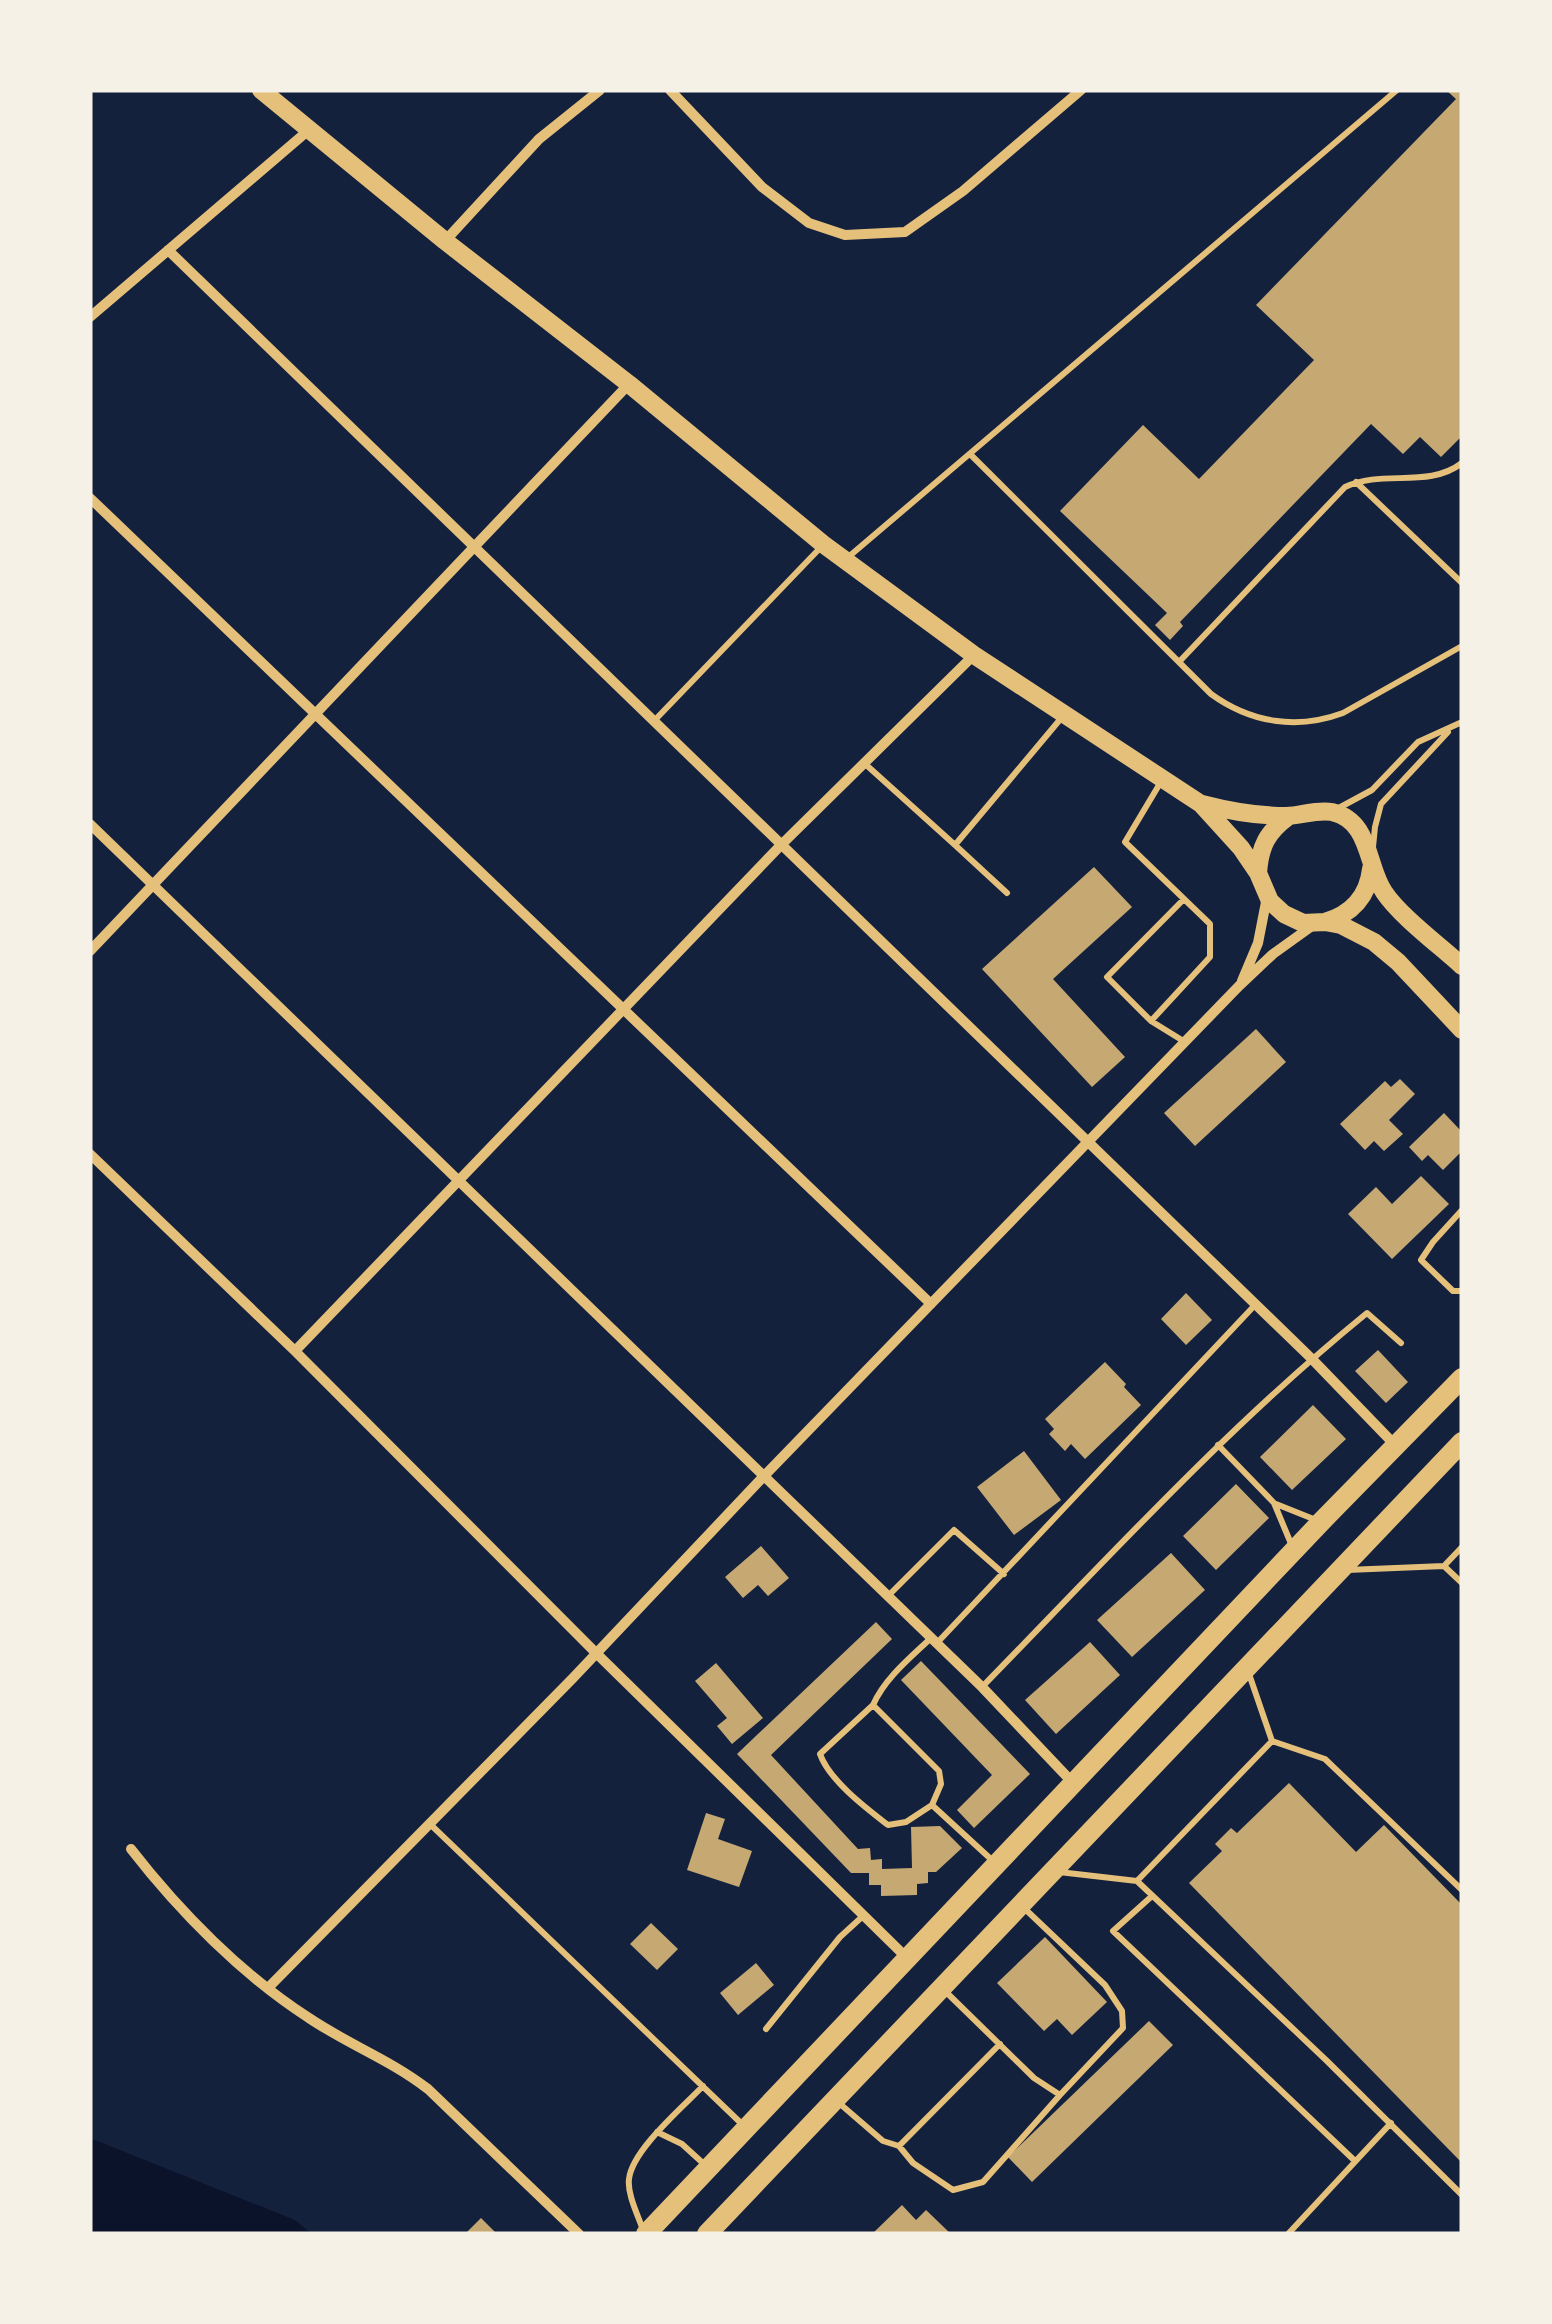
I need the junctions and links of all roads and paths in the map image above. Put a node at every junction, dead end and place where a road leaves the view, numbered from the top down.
1 (261, 90) edge
2 (600, 90) edge
3 (670, 90) edge
4 (1081, 90) edge
5 (1397, 90) edge
6 (310, 129) junction
7 (445, 242) junction
8 (168, 250) junction
9 (90, 317) edge
10 (629, 384) junction
11 (970, 454) junction
12 (1462, 463) edge
13 (1356, 482) junction
14 (90, 498) edge
15 (824, 544) junction
16 (474, 548) junction
17 (845, 560) junction
18 (1462, 582) edge
19 (1462, 646) edge
20 (974, 655) junction
21 (1179, 662) junction
22 (315, 715) junction
23 (1064, 715) junction
24 (653, 722) junction
25 (1462, 722) edge
26 (1452, 727) junction
27 (863, 762) junction
28 (1163, 779) junction
29 (1202, 804) junction
30 (1330, 812) junction
31 (1289, 816) junction
32 (90, 824) edge
33 (780, 845) junction
34 (955, 845) junction
35 (1371, 864) junction
36 (1258, 874) junction
37 (153, 885) junction
38 (1007, 893) dead end
39 (1267, 896) junction
40 (1184, 899) junction
41 (1321, 922) junction
42 (90, 952) edge
43 (1462, 966) edge
44 (1239, 986) junction
45 (623, 1009) junction
46 (1151, 1021) junction
47 (1462, 1030) edge
48 (1186, 1042) junction
49 (1088, 1143) junction
50 (90, 1154) edge
51 (458, 1180) junction
52 (1462, 1210) edge
53 (1462, 1291) edge
54 (931, 1304) junction
55 (1255, 1305) junction
56 (1401, 1343) dead end
57 (294, 1350) junction
58 (1311, 1358) junction
59 (1462, 1378) edge
60 (1462, 1442) edge
61 (1218, 1445) junction
62 (1396, 1446) junction
63 (764, 1476) junction
64 (1274, 1503) junction
65 (1322, 1522) junction
66 (1462, 1548) edge
67 (1294, 1552) junction
68 (1444, 1566) junction
69 (1341, 1570) junction
70 (1004, 1574) junction
71 (1462, 1583) edge
72 (888, 1596) junction
73 (934, 1641) junction
74 (596, 1653) junction
75 (1247, 1668) junction
76 (982, 1687) junction
77 (873, 1705) junction
78 (1272, 1741) junction
79 (1074, 1783) junction
80 (932, 1805) junction
81 (429, 1823) junction
82 (131, 1848) dead end
83 (997, 1866) junction
84 (1053, 1872) junction
85 (1137, 1881) junction
86 (1462, 1890) edge
87 (1152, 1896) junction
88 (1021, 1905) junction
89 (864, 1915) junction
90 (908, 1959) junction
91 (941, 1986) junction
92 (268, 1988) junction
93 (766, 2029) dead end
94 (1000, 2044) junction
95 (704, 2086) junction
96 (1060, 2095) junction
97 (834, 2099) junction
98 (1391, 2123) junction
99 (748, 2129) junction
100 (658, 2132) junction
101 (899, 2146) junction
102 (1356, 2161) junction
103 (709, 2169) junction
104 (1462, 2195) edge
105 (579, 2234) edge
106 (645, 2234) edge
107 (707, 2234) edge
108 (1288, 2234) edge

1 - 6 main road
2 - 7 street
3 - 4 street
5 - 11 lane
6 - 7 main road
6 - 8 street
7 - 10 main road
8 - 9 street
8 - 16 street
10 - 15 main road
10 - 16 street
11 - 17 lane
11 - 21 lane
12 - 13 lane
13 - 18 lane
13 - 21 lane
14 - 22 street
15 - 17 main road
15 - 24 lane
16 - 22 street
16 - 24 street
17 - 20 main road
19 - 21 lane
20 - 23 main road
20 - 27 street
22 - 37 street
22 - 45 street
23 - 28 main road
23 - 34 lane
24 - 33 street
25 - 26 lane
26 - 30 lane
26 - 35 lane
27 - 33 street
27 - 34 lane
28 - 29 main road
28 - 40 lane
29 - 31 main road
29 - 36 main road
30 - 31 main road
30 - 35 main road
31 - 36 main road
32 - 37 street
33 - 45 street
33 - 49 street
34 - 38 lane
35 - 41 main road
35 - 43 main road
36 - 39 main road
37 - 42 street
37 - 51 street
39 - 41 main road
39 - 44 street
40 - 46 lane
40 - 46 lane
41 - 44 street
41 - 47 main road
44 - 48 street
45 - 51 street
45 - 54 street
46 - 48 lane
48 - 49 street
49 - 54 street
49 - 55 street
50 - 57 street
51 - 57 street
51 - 63 street
52 - 53 lane
54 - 63 street
55 - 58 street
55 - 70 lane
56 - 58 lane
57 - 74 street
58 - 61 lane
58 - 62 street
59 - 62 highway
60 - 69 highway
61 - 64 lane
61 - 76 lane
62 - 65 highway
63 - 72 street
63 - 74 street
64 - 65 lane
64 - 67 lane
65 - 67 highway
66 - 68 lane
67 - 79 highway
68 - 69 lane
68 - 71 lane
69 - 75 highway
70 - 72 lane
70 - 73 lane
72 - 73 street
73 - 76 street
73 - 77 lane
74 - 81 street
74 - 89 street
75 - 78 lane
75 - 84 highway
76 - 79 street
77 - 80 lane
77 - 80 lane
78 - 85 lane
78 - 86 lane
79 - 83 highway
80 - 83 lane
81 - 92 street
81 - 95 lane
82 - 92 street
83 - 90 highway
84 - 85 lane
84 - 88 highway
85 - 87 lane
87 - 98 lane
87 - 102 lane
88 - 91 highway
88 - 96 lane
89 - 90 street
89 - 93 lane
90 - 99 highway
91 - 94 lane
91 - 97 highway
92 - 105 street
94 - 96 lane
94 - 101 lane
95 - 99 lane
95 - 100 lane
96 - 101 lane
97 - 101 lane
97 - 107 highway
98 - 102 lane
98 - 104 lane
99 - 103 highway
100 - 103 lane
100 - 106 lane
102 - 108 lane
103 - 106 highway

